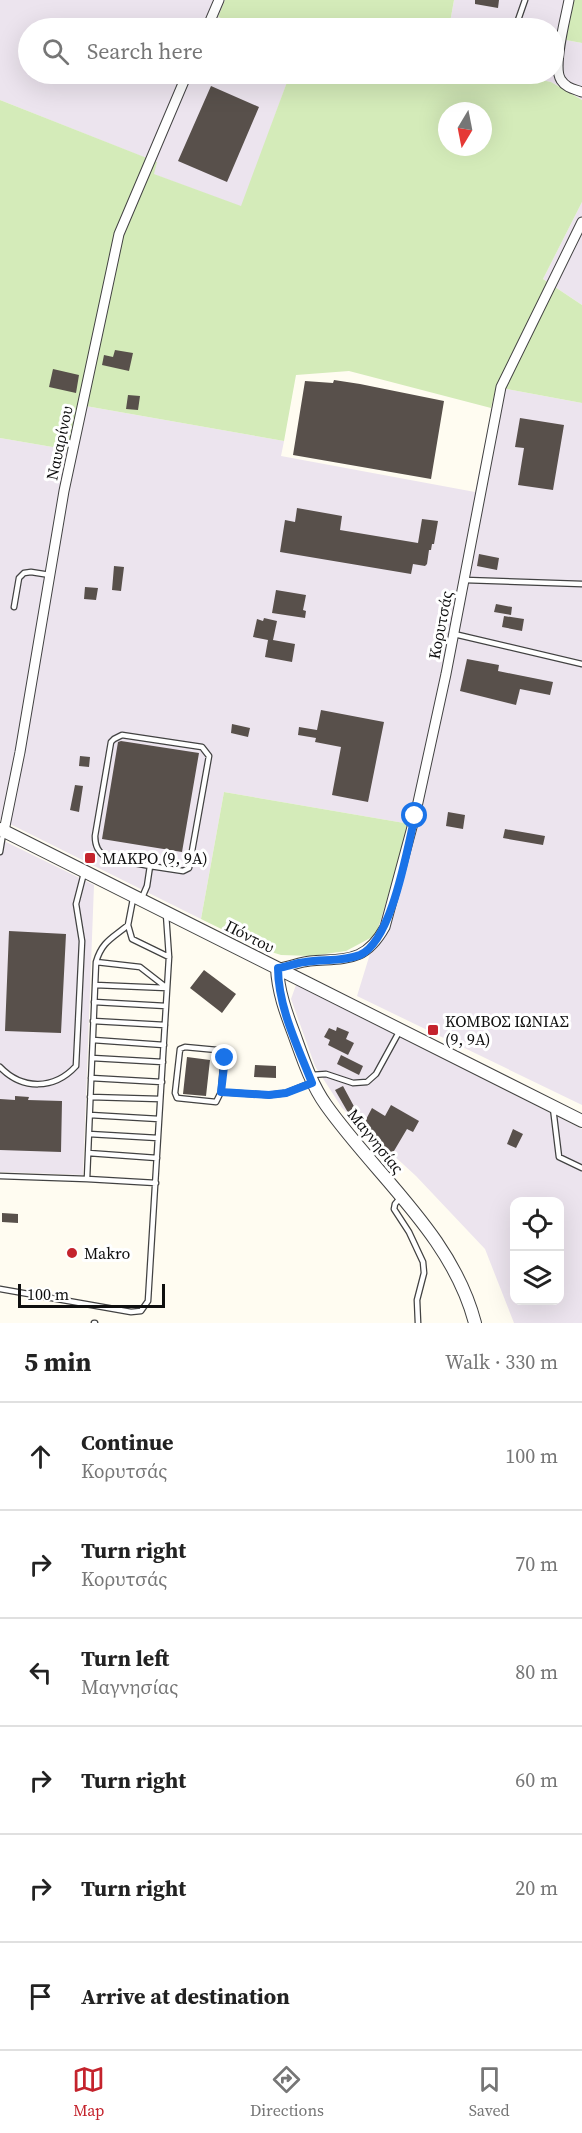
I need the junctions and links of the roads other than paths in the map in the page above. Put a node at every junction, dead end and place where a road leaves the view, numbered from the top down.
1 (219, 0) edge
2 (525, 0) edge
3 (569, 0) edge
4 (211, 18) edge
5 (519, 18) edge
6 (564, 29) edge
7 (184, 84) edge
8 (564, 84) edge
9 (582, 92) edge
10 (582, 222) edge
11 (50, 574) junction
12 (464, 580) junction
13 (582, 584) edge
14 (14, 607) dead end
15 (454, 634) junction
16 (582, 664) edge
17 (2, 830) edge
18 (0, 852) edge
19 (150, 866) junction
20 (85, 872) junction
21 (137, 898) junction
22 (166, 913) junction
23 (128, 925) junction
24 (169, 957) junction
25 (96, 962) junction
26 (278, 968) junction
27 (95, 985) junction
28 (167, 988) junction
29 (94, 1002) junction
30 (166, 1006) junction
31 (93, 1021) junction
32 (165, 1025) junction
33 (400, 1030) junction
34 (93, 1040) junction
35 (164, 1045) junction
36 (92, 1058) junction
37 (163, 1062) junction
38 (0, 1067) edge
39 (91, 1078) junction
40 (311, 1079) junction
41 (162, 1082) junction
42 (221, 1092) junction
43 (90, 1096) junction
44 (160, 1100) junction
45 (553, 1106) junction
46 (90, 1115) junction
47 (159, 1119) junction
48 (582, 1121) edge
49 (89, 1134) junction
50 (158, 1138) junction
51 (88, 1153) junction
52 (157, 1158) junction
53 (582, 1168) edge
54 (0, 1176) edge
55 (87, 1179) junction
56 (156, 1183) junction
57 (401, 1197) junction
58 (0, 1289) edge
59 (418, 1323) edge
60 (475, 1323) edge

1 - 4 street
2 - 5 lane
3 - 6 street
7 - 11 street, Ναυαρίνου
8 - 9 street
10 - 12 street, Κορυτσάς
11 - 14 lane
11 - 17 street, Ναυαρίνου
12 - 13 lane
12 - 15 street, Κορυτσάς
15 - 16 lane
15 - 26 street, Κορυτσάς
17 - 18 lane
17 - 20 street, Πόντου
19 - 19 lane
19 - 21 lane
20 - 21 street, Πόντου
20 - 38 lane
21 - 22 street, Πόντου
21 - 23 lane
22 - 24 lane
22 - 26 street, Πόντου
23 - 24 lane
23 - 25 lane
24 - 28 lane
25 - 27 lane
25 - 28 lane
26 - 33 street, Πόντου
26 - 40 street, Μαγνησίας
27 - 28 lane
27 - 29 lane
28 - 30 lane
29 - 30 lane
29 - 31 lane
30 - 32 lane
31 - 32 lane
31 - 34 lane
32 - 35 lane
33 - 40 lane
33 - 45 street, Πόντου
34 - 35 lane
34 - 36 lane
35 - 37 lane
36 - 37 lane
36 - 39 lane
37 - 41 lane
39 - 41 lane
39 - 43 lane
40 - 42 lane
40 - 57 street, Μαγνησίας
41 - 44 lane
42 - 42 lane
43 - 44 lane
43 - 46 lane
44 - 47 lane
45 - 48 street, Πόντου
45 - 53 lane
46 - 47 lane
46 - 49 lane
47 - 50 lane
49 - 50 lane
49 - 51 lane
50 - 52 lane
51 - 52 lane
51 - 55 lane
52 - 56 lane
54 - 55 lane
55 - 56 lane
56 - 58 lane
57 - 59 lane
57 - 60 street, Μαγνησίας

